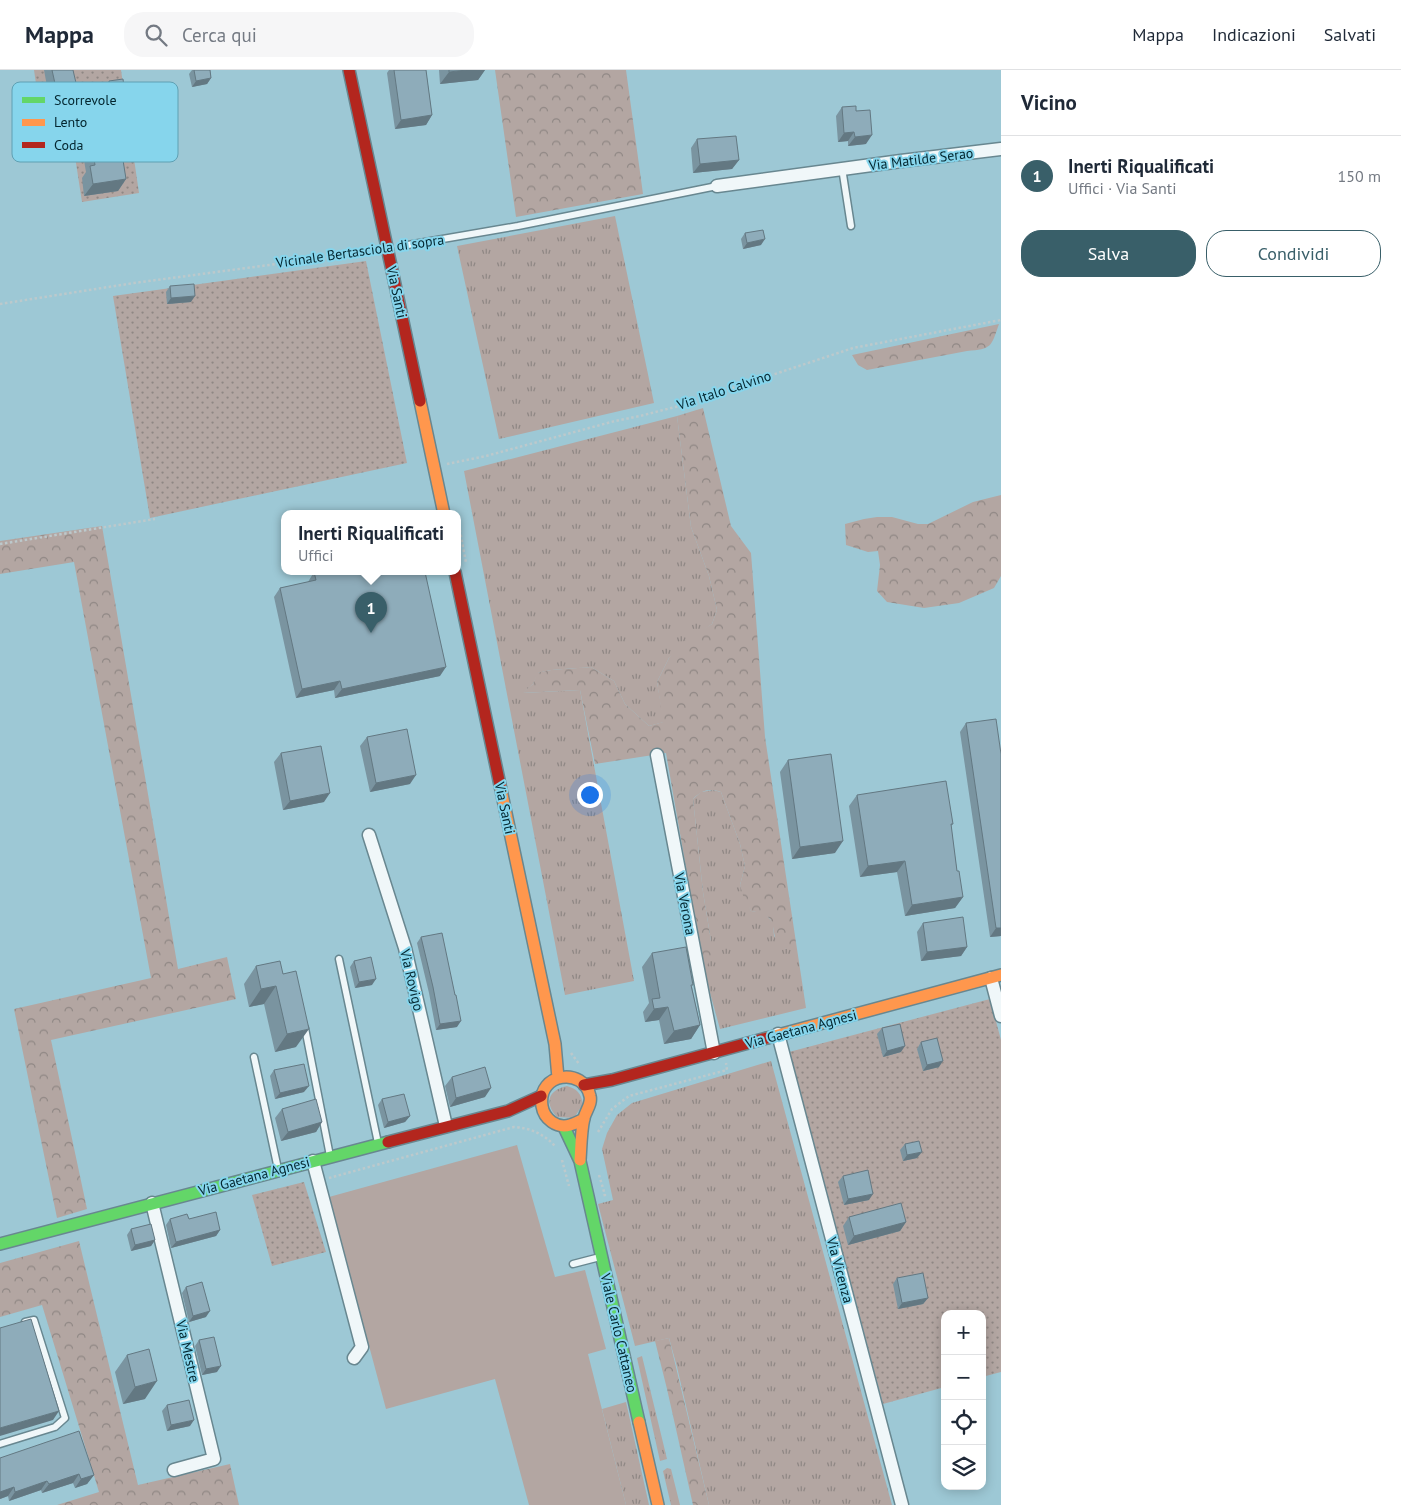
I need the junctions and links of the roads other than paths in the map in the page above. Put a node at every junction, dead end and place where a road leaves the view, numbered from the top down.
1 (350, 70) edge
2 (1001, 149) edge
3 (842, 168) junction
4 (717, 186) joint
5 (851, 226) dead end
6 (402, 246) dead end
7 (443, 510) edge
8 (456, 575) edge
9 (657, 755) dead end
10 (369, 835) dead end
11 (339, 959) dead end
12 (996, 977) edge
13 (1001, 1016) edge
14 (305, 1028) edge
15 (778, 1034) junction
16 (555, 1044) junction
17 (719, 1052) junction
18 (254, 1057) dead end
19 (570, 1077) junction
20 (558, 1078) junction
21 (612, 1080) junction
22 (584, 1085) junction
23 (540, 1096) junction
24 (590, 1102) junction
25 (508, 1111) junction
26 (584, 1119) junction
27 (548, 1120) junction
28 (446, 1126) junction
29 (564, 1127) junction
30 (379, 1144) junction
31 (330, 1157) junction
32 (580, 1160) junction
33 (313, 1161) junction
34 (279, 1170) junction
35 (152, 1203) junction
36 (0, 1244) edge
37 (601, 1256) junction
38 (572, 1264) dead end
39 (17, 1325) edge
40 (354, 1358) dead end
41 (0, 1444) edge
42 (174, 1470) dead end
43 (658, 1505) edge
44 (902, 1505) edge

1 - 7 street, Via Santi
2 - 3 street, Via Matilde Serao
3 - 4 street, Via Matilde Serao
3 - 5 lane
4 - 6 lane, Vicinale Bertasciola di sopra
8 - 16 street, Via Santi
9 - 17 street, Via Verona
10 - 28 street, Via Rovigo
11 - 30 lane
12 - 13 street, Via Gaetana Agnesi
12 - 15 street, Via Gaetana Agnesi
14 - 31 lane
15 - 17 street, Via Gaetana Agnesi
15 - 44 street, Via Vicenza
16 - 19 street, Via Santi
16 - 20 street, Via Santi
17 - 21 street, Via Gaetana Agnesi
18 - 34 lane
19 - 20 street
19 - 22 street
20 - 23 street
21 - 22 street, Via Gaetana Agnesi
21 - 24 street
22 - 24 street
23 - 25 street, Via Gaetana Agnesi
23 - 27 street
24 - 26 street
25 - 27 street, Via Gaetana Agnesi
25 - 28 street, Via Gaetana Agnesi
26 - 29 street
26 - 32 street, Viale Carlo Cattaneo
27 - 29 street
28 - 30 street, Via Gaetana Agnesi
29 - 32 street, Viale Carlo Cattaneo
30 - 31 street, Via Gaetana Agnesi
31 - 33 street, Via Gaetana Agnesi
32 - 37 street, Viale Carlo Cattaneo
33 - 34 street, Via Gaetana Agnesi
33 - 40 street
34 - 35 street, Via Gaetana Agnesi
35 - 36 street, Via Gaetana Agnesi
35 - 42 street, Via Mestre
37 - 38 lane
37 - 43 street, Viale Carlo Cattaneo
39 - 41 lane

